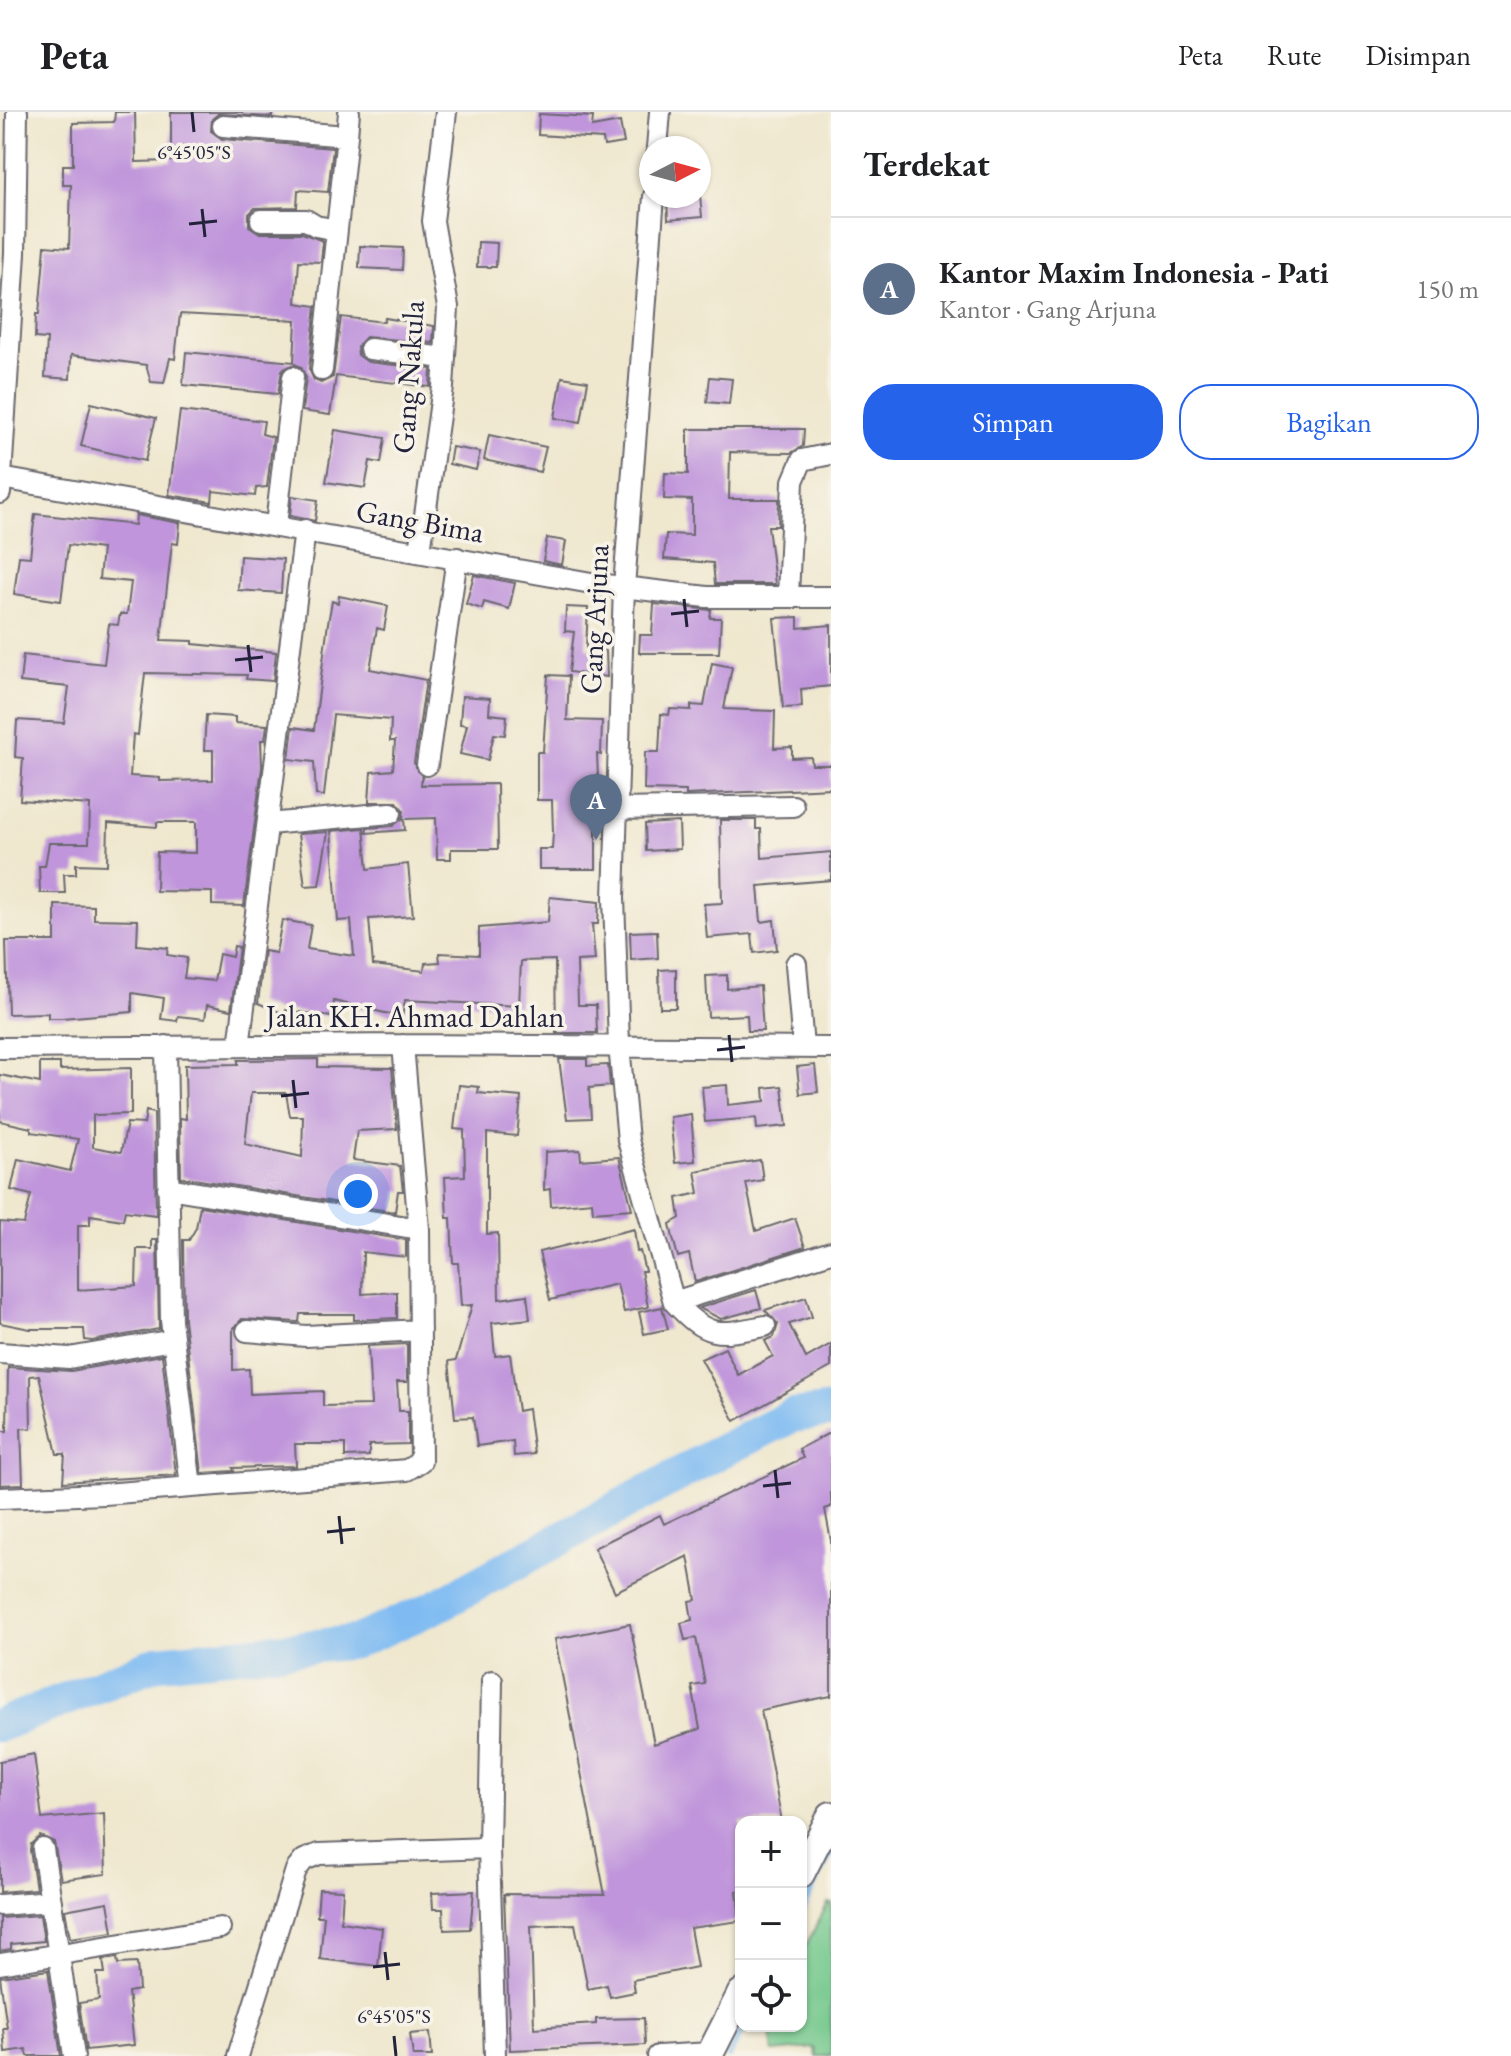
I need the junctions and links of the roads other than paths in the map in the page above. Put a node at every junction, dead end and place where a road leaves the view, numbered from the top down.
1 (17, 112) edge
2 (349, 112) edge
3 (446, 112) edge
4 (660, 112) edge
5 (223, 126) dead end
6 (347, 136) junction
7 (658, 136) edge
8 (653, 208) edge
9 (261, 220) dead end
10 (337, 230) junction
11 (7, 253) edge
12 (370, 349) dead end
13 (445, 358) junction
14 (322, 370) dead end
15 (293, 377) dead end
16 (831, 454) edge
17 (1, 478) edge
18 (0, 493) edge
19 (276, 525) junction
20 (305, 530) junction
21 (420, 551) junction
22 (457, 558) junction
23 (624, 587) junction
24 (788, 597) junction
25 (831, 597) edge
26 (427, 765) dead end
27 (793, 806) dead end
28 (617, 809) junction
29 (391, 813) dead end
30 (268, 824) junction
31 (796, 964) dead end
32 (403, 1045) junction
33 (619, 1045) junction
34 (166, 1046) junction
35 (239, 1046) junction
36 (803, 1047) junction
37 (0, 1048) edge
38 (831, 1048) edge
39 (168, 1188) junction
40 (419, 1229) junction
41 (831, 1252) edge
42 (674, 1302) junction
43 (765, 1326) dead end
44 (420, 1330) junction
45 (247, 1331) dead end
46 (173, 1340) junction
47 (0, 1353) edge
48 (191, 1487) junction
49 (0, 1498) edge
50 (492, 1681) dead end
51 (831, 1815) edge
52 (489, 1848) junction
53 (43, 1849) dead end
54 (807, 1862) edge
55 (51, 1901) junction
56 (0, 1905) edge
57 (220, 1928) dead end
58 (59, 1957) junction
59 (0, 1964) edge
60 (735, 2005) edge
61 (710, 2054) edge
62 (74, 2056) edge
63 (238, 2056) edge
64 (495, 2056) edge
65 (658, 2056) edge

1 - 11 street
2 - 6 street
3 - 13 street, Gang Nakula
4 - 7 street
5 - 6 street
6 - 10 street
8 - 23 street, Gang Arjuna
9 - 10 street
10 - 14 street
11 - 17 street
12 - 13 street
13 - 21 street, Gang Nakula
15 - 19 street
16 - 24 street
17 - 18 street
17 - 19 street, Gang Bima
19 - 20 street, Gang Bima
20 - 21 street, Gang Bima
20 - 30 street
21 - 22 street, Gang Bima
22 - 23 street, Gang Bima
22 - 26 street
23 - 24 street, Gang Bima
23 - 28 street, Gang Arjuna
24 - 25 street, Gang Bima
27 - 28 street
28 - 33 street, Gang Arjuna
29 - 30 street
30 - 35 street
31 - 36 street
32 - 33 street, Jalan KH. Ahmad Dahlan
32 - 35 street, Jalan KH. Ahmad Dahlan
32 - 40 street
33 - 36 street, Jalan KH. Ahmad Dahlan
33 - 42 street, Gang Arjuna
34 - 35 street, Jalan KH. Ahmad Dahlan
34 - 37 street, Jalan KH. Ahmad Dahlan
34 - 39 street
36 - 38 street, Jalan KH. Ahmad Dahlan
39 - 40 street
39 - 46 street
40 - 44 street
41 - 42 street
42 - 43 street
44 - 45 street
44 - 48 street
46 - 47 street
46 - 48 street
48 - 49 street
50 - 52 street
51 - 54 main road
52 - 63 street
52 - 64 street
53 - 55 street
55 - 56 street
55 - 58 street
57 - 58 street
58 - 59 street
58 - 62 street
60 - 61 main road
61 - 65 street

